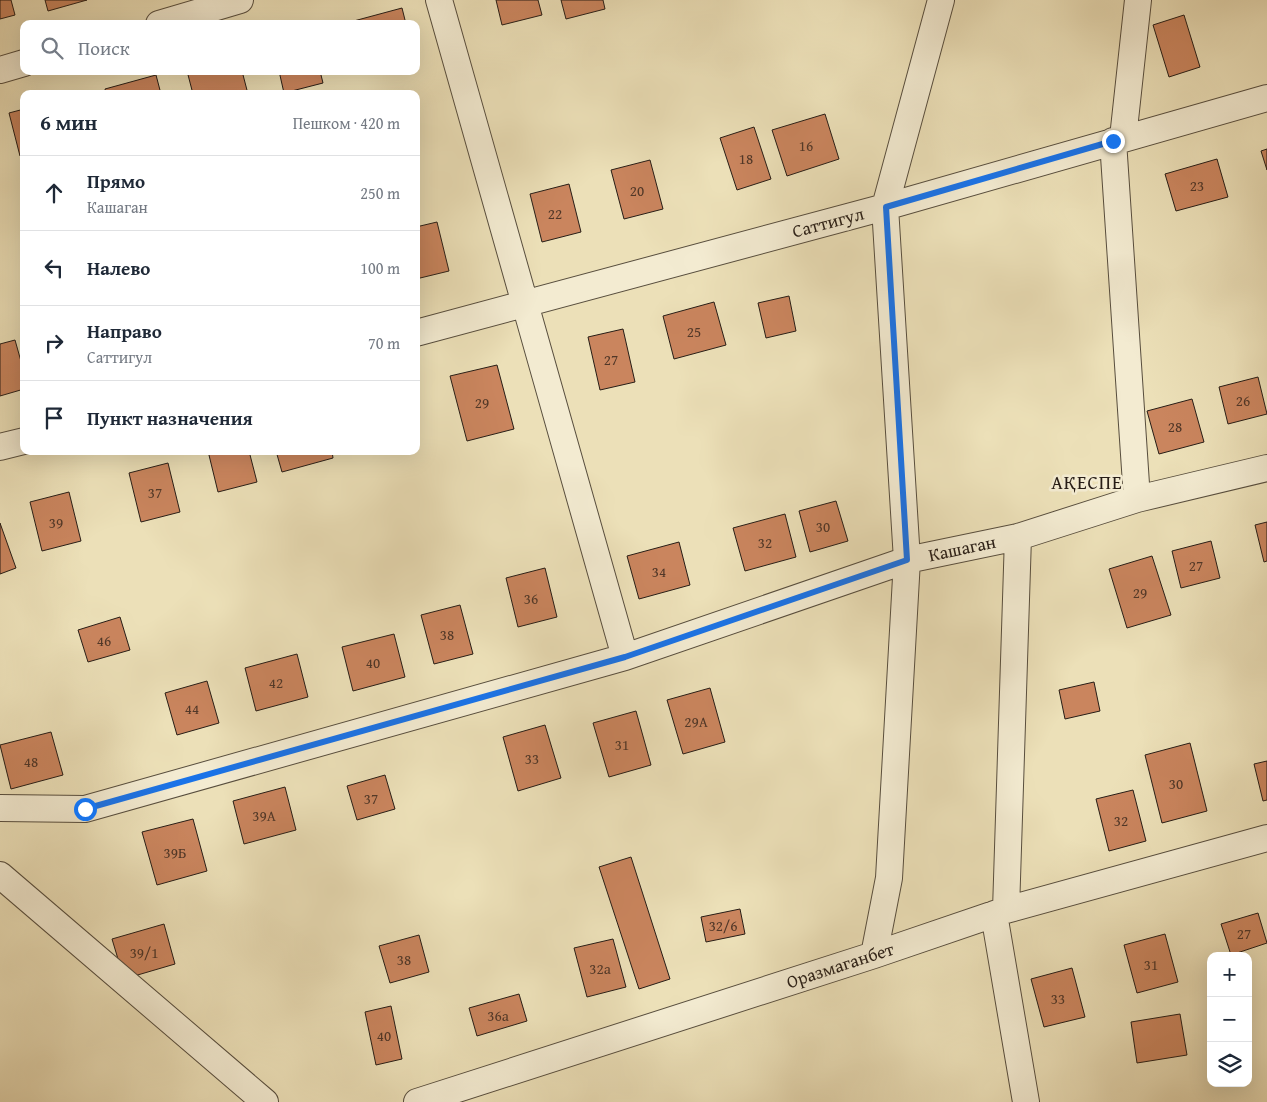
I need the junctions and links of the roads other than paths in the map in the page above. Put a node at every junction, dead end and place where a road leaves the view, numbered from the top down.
1 (240, 0) edge
2 (440, 0) edge
3 (941, 0) edge
4 (1138, 0) edge
5 (172, 20) edge
6 (20, 64) edge
7 (0, 70) edge
8 (1267, 98) edge
9 (1118, 140) junction
10 (886, 207) junction
11 (525, 304) junction
12 (420, 333) edge
13 (20, 441) edge
14 (0, 447) edge
15 (1267, 468) edge
16 (1137, 499) junction
17 (1018, 537) junction
18 (907, 560) junction
19 (625, 657) junction
20 (0, 808) edge
21 (1267, 838) edge
22 (0, 875) edge
23 (1000, 912) junction
24 (874, 954) junction
25 (264, 1102) edge
26 (417, 1102) edge
27 (1026, 1102) edge

1 - 5 street
2 - 11 street
3 - 10 street
4 - 9 street
6 - 7 street
8 - 9 street, Саттигул
9 - 10 street, Саттигул
9 - 16 street
10 - 11 street, Саттигул
10 - 18 street
11 - 12 street, Саттигул
11 - 19 street
13 - 14 street
15 - 16 street, Кашаган
16 - 17 street, Кашаган
17 - 18 street, Кашаган
17 - 23 street
18 - 19 street, Кашаган
18 - 24 street
19 - 20 street, Кашаган
21 - 23 street, Оразмаганбет
22 - 25 street
23 - 24 street, Оразмаганбет
23 - 27 street
24 - 26 street, Оразмаганбет

